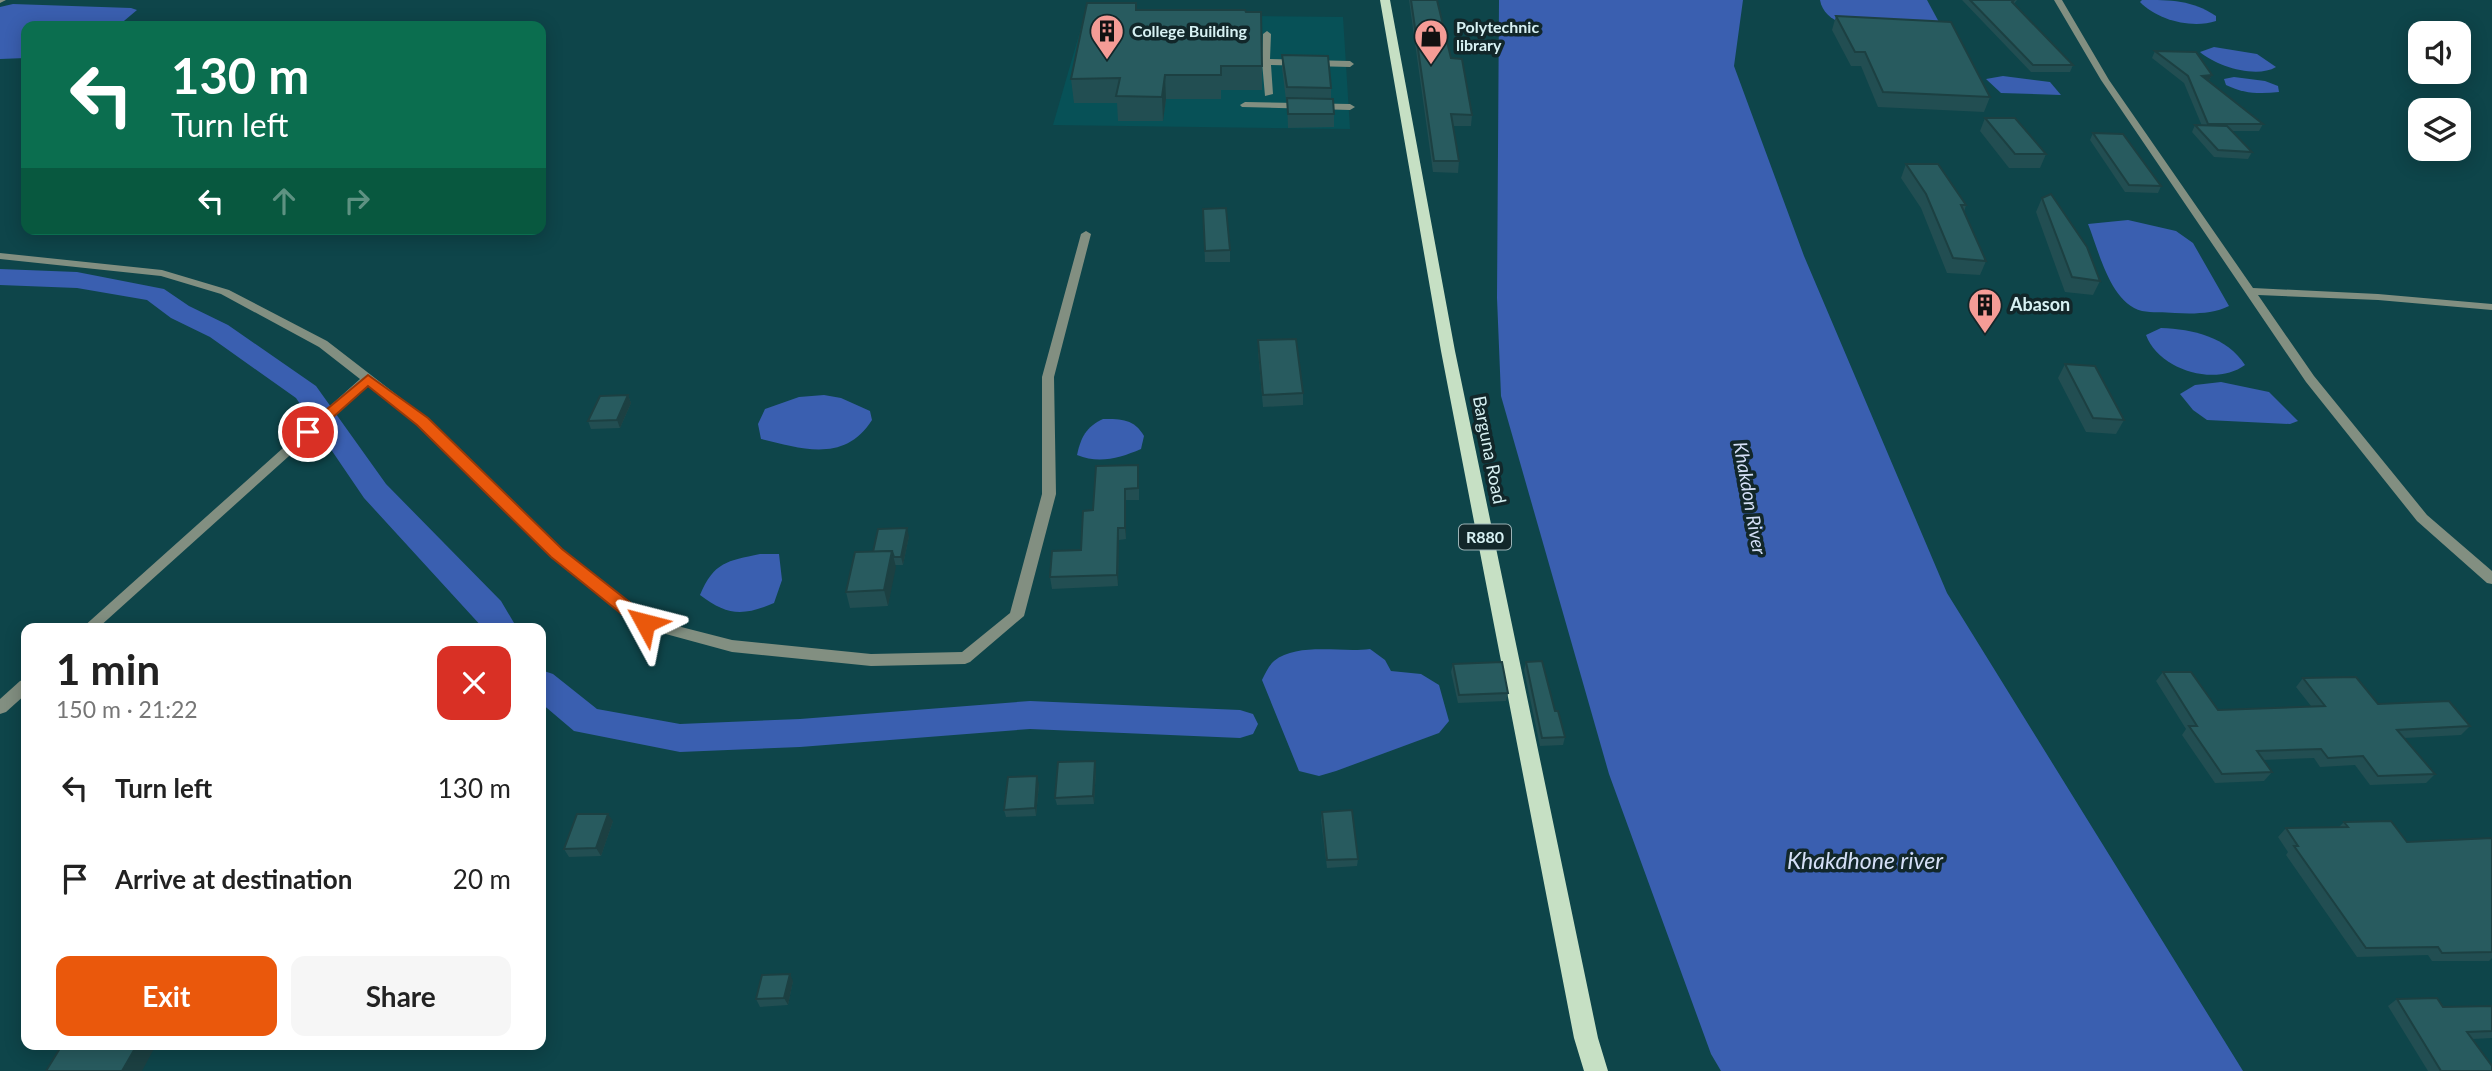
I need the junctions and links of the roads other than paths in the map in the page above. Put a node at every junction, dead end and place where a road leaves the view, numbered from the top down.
1 (1385, 0) edge
2 (2058, 0) edge
3 (1267, 34) dead end
4 (1266, 62) junction
5 (1350, 64) dead end
6 (1268, 94) dead end
7 (1245, 105) dead end
8 (1350, 107) dead end
9 (1086, 234) dead end
10 (0, 256) edge
11 (2249, 291) junction
12 (2492, 307) edge
13 (368, 379) junction
14 (2492, 579) edge
15 (95, 623) edge
16 (21, 689) edge
17 (0, 708) edge
18 (1596, 1071) edge

1 - 18 main road, Barguna Road / R880
2 - 11 street
3 - 4 street
4 - 5 street
4 - 6 street
7 - 8 street
9 - 13 street
10 - 13 street
11 - 12 street
11 - 14 street
13 - 15 street
16 - 17 street

